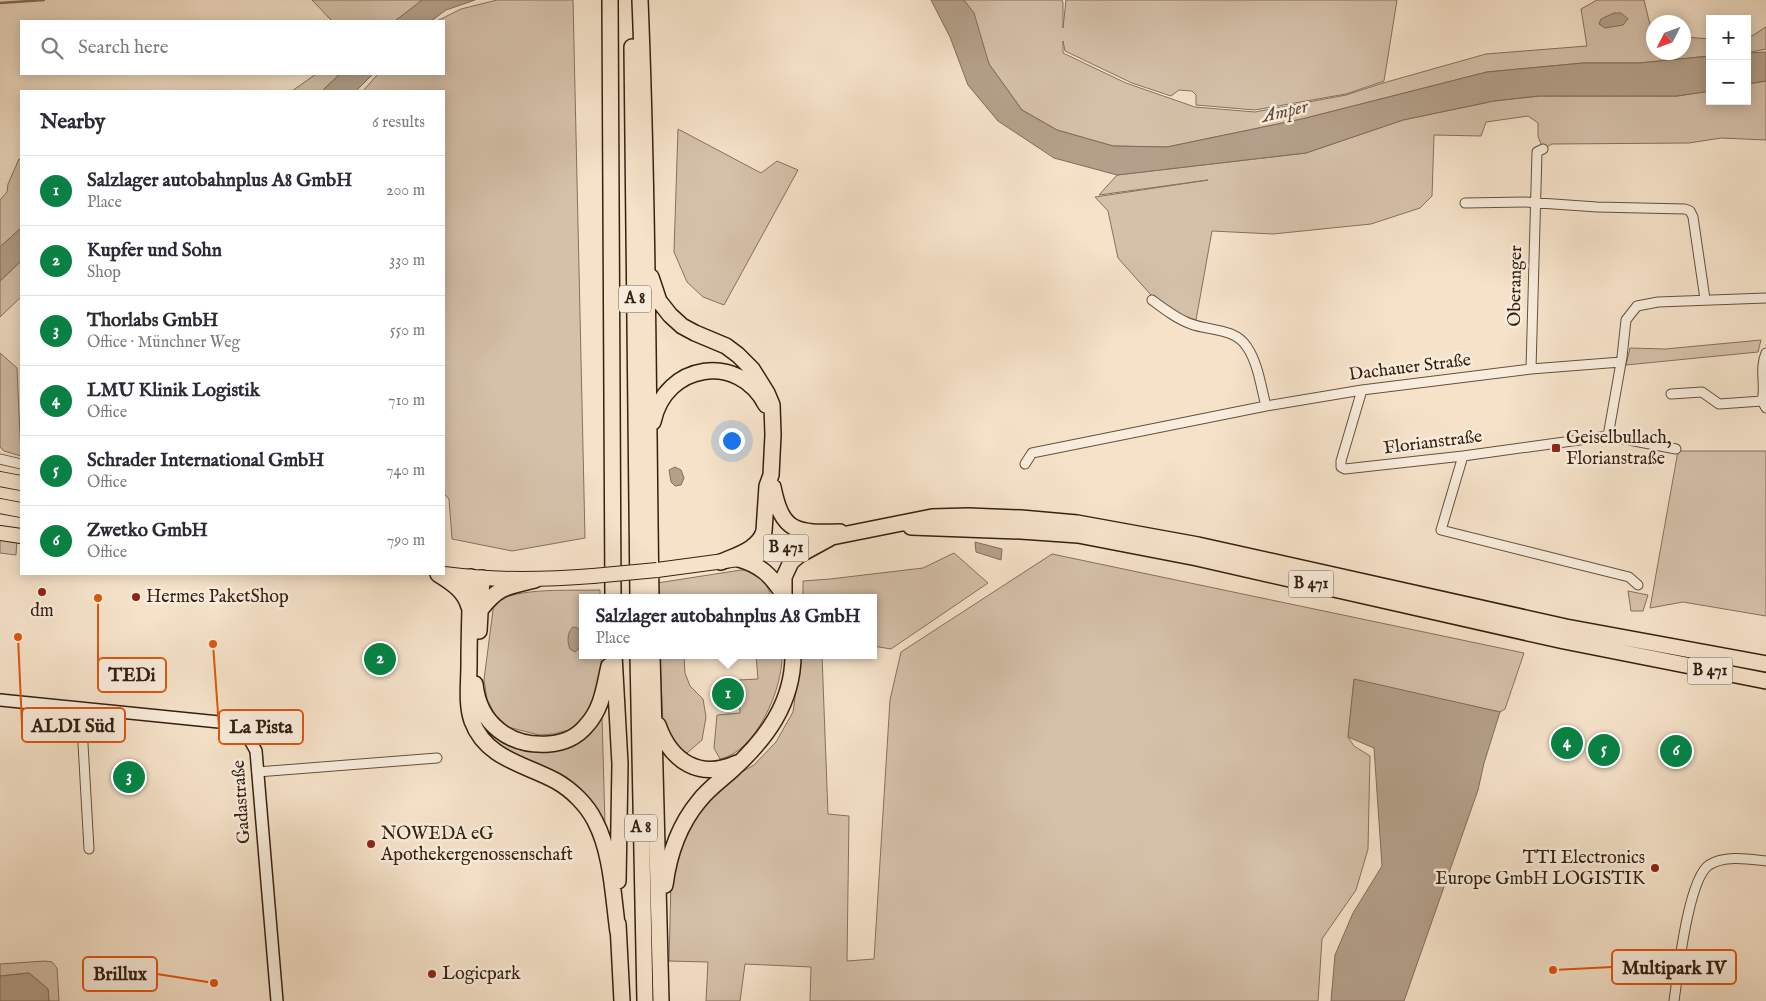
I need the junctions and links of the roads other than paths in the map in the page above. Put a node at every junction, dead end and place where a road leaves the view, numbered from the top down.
1 (610, 0) edge
2 (632, 0) edge
3 (640, 0) edge
4 (1543, 149) dead end
5 (1465, 203) dead end
6 (1535, 204) junction
7 (647, 256) junction
8 (1766, 298) edge
9 (1705, 299) junction
10 (1152, 300) dead end
11 (1766, 353) edge
12 (1620, 362) junction
13 (1531, 369) junction
14 (1362, 390) junction
15 (1670, 394) dead end
16 (1764, 404) edge
17 (1266, 406) junction
18 (772, 422) junction
19 (1608, 436) junction
20 (649, 445) junction
21 (1676, 449) dead end
22 (1463, 456) junction
23 (0, 459) edge
24 (20, 464) edge
25 (1025, 464) dead end
26 (0, 479) edge
27 (20, 483) edge
28 (771, 489) junction
29 (0, 506) edge
30 (20, 510) edge
31 (890, 526) junction
32 (859, 531) junction
33 (0, 533) edge
34 (20, 536) edge
35 (832, 537) junction
36 (739, 559) junction
37 (721, 562) junction
38 (445, 574) edge
39 (439, 575) edge
40 (476, 578) junction
41 (535, 580) junction
42 (1638, 584) dead end
43 (613, 594) edge
44 (638, 594) edge
45 (651, 594) edge
46 (783, 594) edge
47 (784, 594) edge
48 (475, 611) junction
49 (612, 659) edge
50 (613, 659) edge
51 (638, 659) edge
52 (652, 659) edge
53 (793, 659) edge
54 (1766, 664) edge
55 (1766, 681) edge
56 (0, 700) edge
57 (81, 709) junction
58 (655, 712) junction
59 (437, 758) dead end
60 (743, 760) junction
61 (257, 772) junction
62 (89, 849) dead end
63 (1766, 861) edge
64 (659, 926) junction
65 (618, 932) junction
66 (278, 1001) edge
67 (622, 1001) edge
68 (645, 1001) edge
69 (661, 1001) edge
70 (1674, 1001) edge

1 - 43 highway, A 8
2 - 44 highway, A 8
3 - 7 highway
4 - 6 street, Oberanger
5 - 6 street
6 - 9 street
6 - 13 street, Oberanger
7 - 18 highway
7 - 20 highway
8 - 9 street
9 - 12 street
10 - 17 street
11 - 16 street
12 - 13 street, Dachauer Straße
12 - 19 street
13 - 14 street, Dachauer Straße
14 - 17 street, Dachauer Straße
14 - 22 street, Florianstraße
15 - 16 street
17 - 25 street, Dachauer Straße
18 - 20 highway
18 - 28 highway
19 - 21 street, Florianstraße
19 - 22 street, Florianstraße
20 - 45 highway
22 - 42 street
23 - 24 street
26 - 27 main road
28 - 32 highway
28 - 37 highway
29 - 30 main road
31 - 32 highway, B 471
31 - 54 highway, B 471
31 - 55 highway, B 471
32 - 35 highway, B 471
33 - 34 main road
35 - 36 main road, B 471
35 - 47 highway
36 - 37 main road, B 471
36 - 46 highway
37 - 41 main road, B 471, bridge
38 - 40 main road, B 471
39 - 48 highway
40 - 41 main road, B 471
40 - 48 highway
41 - 48 highway
48 - 49 highway
48 - 65 highway
50 - 65 highway, A 8
51 - 68 highway, A 8
52 - 58 highway
53 - 60 highway
56 - 57 street, Gadastraße
57 - 61 street, Gadastraße
57 - 62 street
58 - 60 highway
58 - 64 highway
59 - 61 street
60 - 64 highway
61 - 66 street, Gadastraße
63 - 70 street
64 - 69 highway
65 - 67 highway, A 8

